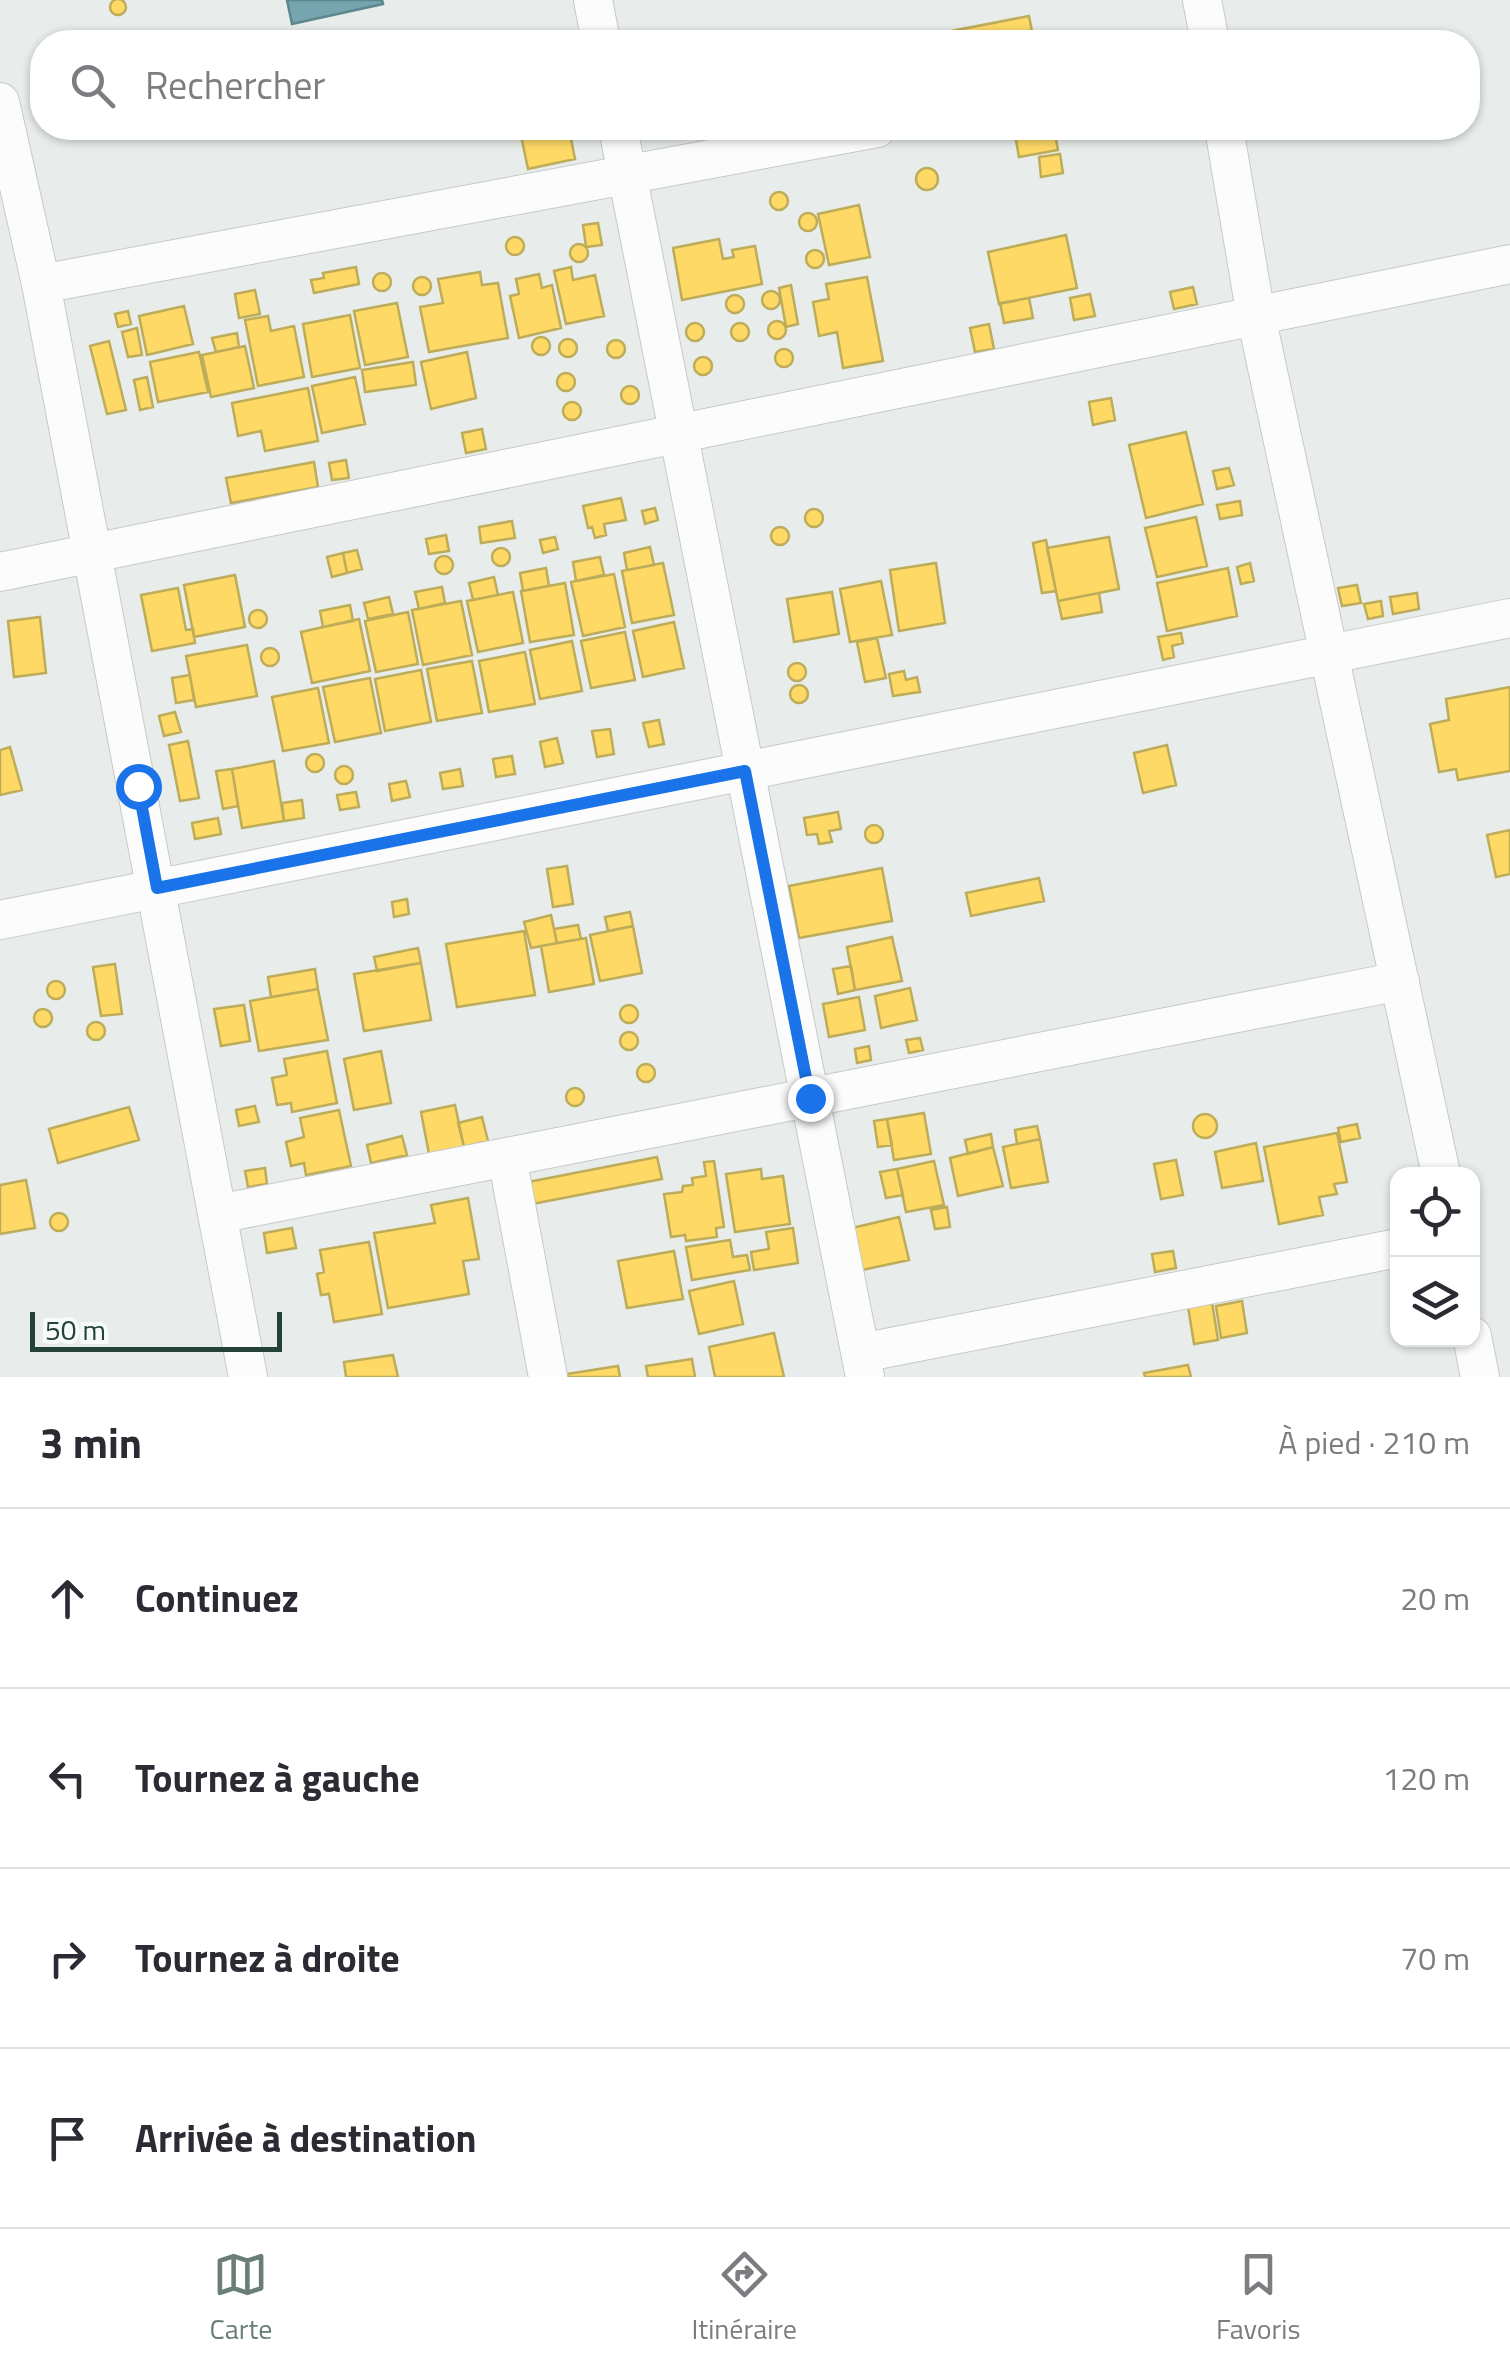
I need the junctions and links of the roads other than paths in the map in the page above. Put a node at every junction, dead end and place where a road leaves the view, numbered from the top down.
1 (592, 0) edge
2 (1202, 0) edge
3 (598, 30) edge
4 (1208, 30) edge
5 (0, 102) edge
6 (620, 140) edge
7 (813, 140) edge
8 (1226, 140) edge
9 (627, 175) junction
10 (14, 220) edge
11 (1510, 264) edge
12 (41, 284) junction
13 (1256, 316) junction
14 (678, 434) junction
15 (91, 554) junction
16 (0, 572) edge
17 (1510, 618) edge
18 (1327, 654) junction
19 (745, 771) junction
20 (157, 888) junction
21 (0, 920) edge
22 (1400, 981) junction
23 (810, 1098) junction
24 (507, 1157) junction
25 (1440, 1167) edge
26 (218, 1214) junction
27 (1390, 1250) edge
28 (1474, 1347) edge
29 (863, 1365) edge
30 (248, 1377) edge
31 (548, 1377) edge
32 (1480, 1377) edge

1 - 3 street
2 - 4 street
5 - 10 street
6 - 9 street
7 - 9 street
8 - 13 street
9 - 12 street
9 - 14 street
10 - 12 street
11 - 13 street
12 - 15 street
13 - 14 street
13 - 18 street
14 - 15 street
14 - 19 street
15 - 16 street
15 - 20 street
17 - 18 street
18 - 19 street
18 - 22 street
19 - 20 street
19 - 23 street
20 - 21 street
20 - 26 street
22 - 23 street
22 - 25 street
23 - 24 street
23 - 29 street
24 - 26 street
24 - 31 street
26 - 30 street
27 - 29 street
28 - 32 street

